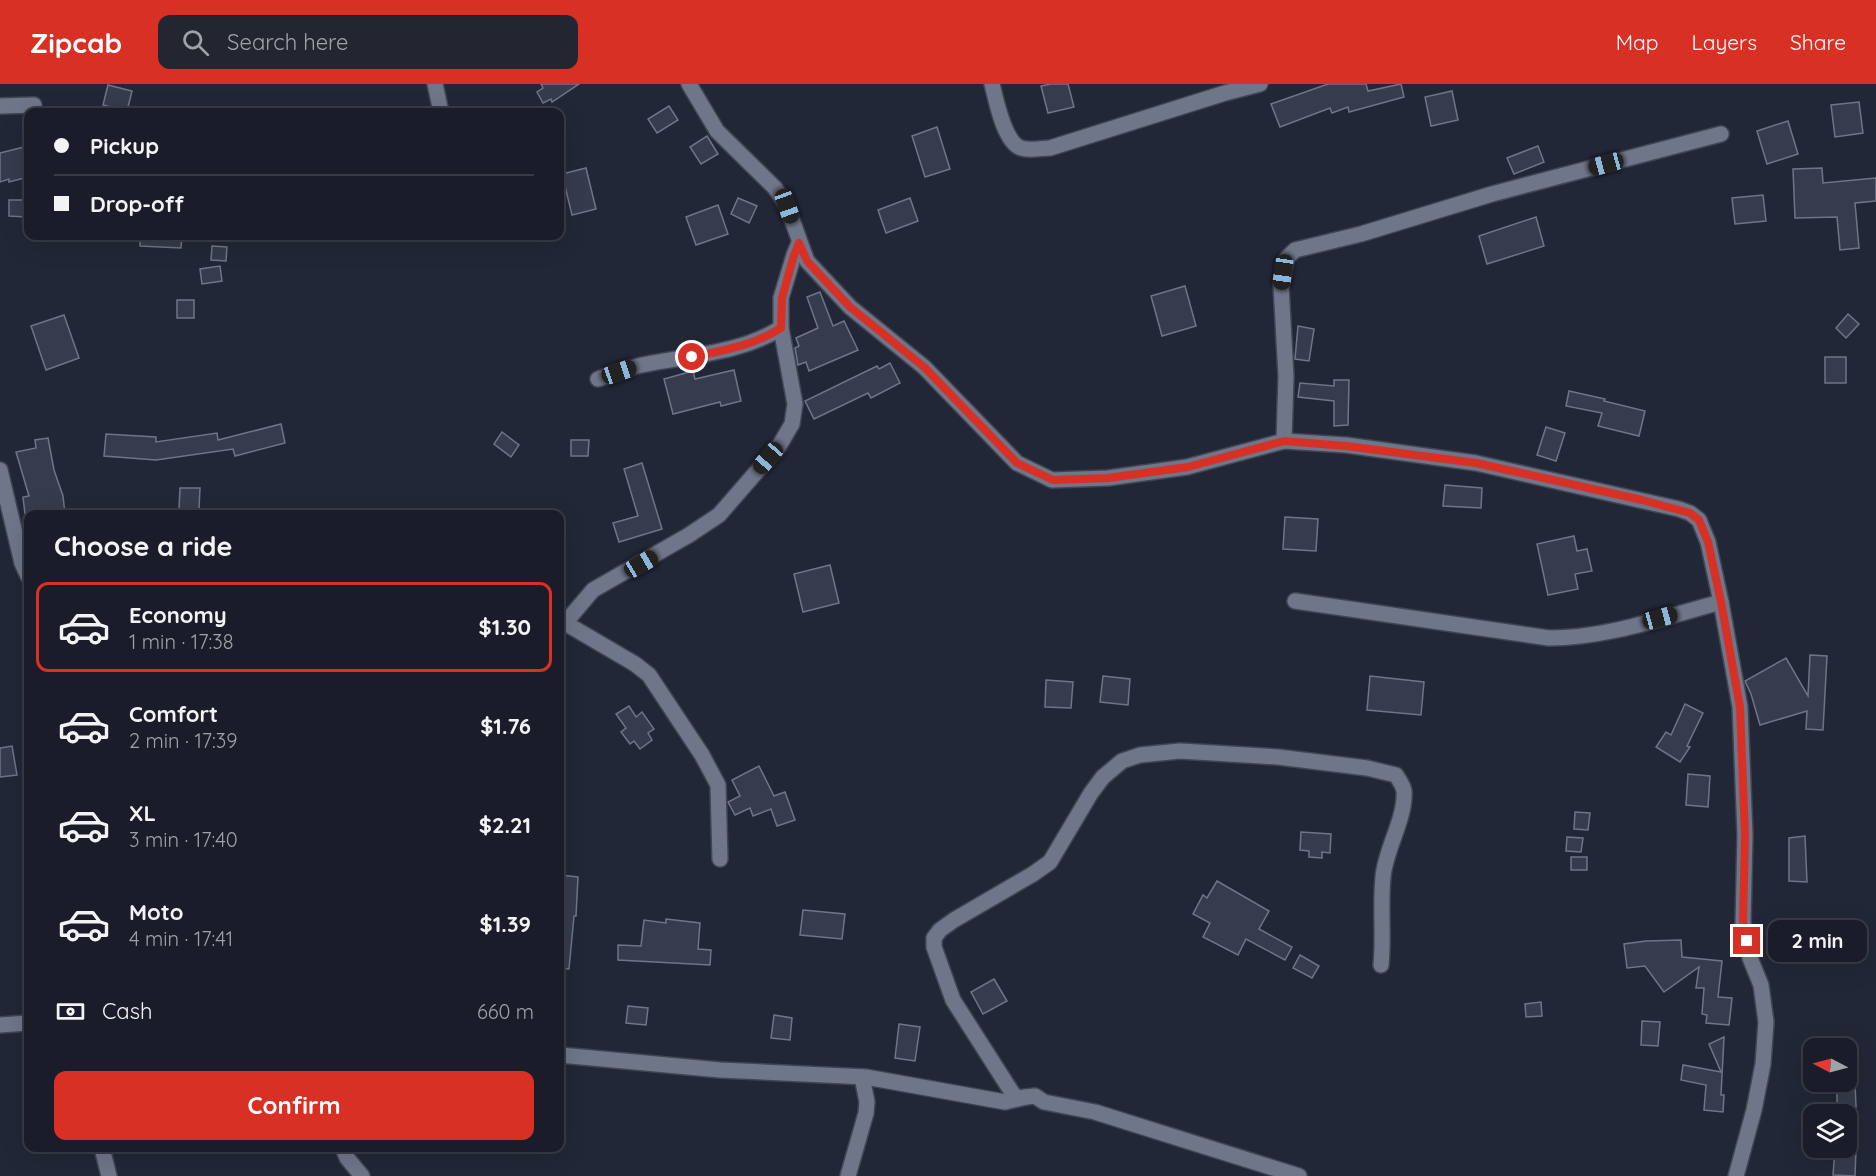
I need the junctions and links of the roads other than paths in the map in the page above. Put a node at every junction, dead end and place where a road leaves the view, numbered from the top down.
1 (435, 84) edge
2 (689, 84) edge
3 (992, 84) edge
4 (1260, 84) edge
5 (33, 105) dead end
6 (0, 106) edge
7 (440, 108) edge
8 (1721, 134) dead end
9 (799, 243) junction
10 (781, 328) junction
11 (598, 379) dead end
12 (1284, 441) junction
13 (0, 470) edge
14 (24, 567) edge
15 (1295, 601) dead end
16 (1721, 602) junction
17 (564, 623) edge
18 (564, 626) edge
19 (720, 859) dead end
20 (1381, 965) dead end
21 (24, 1023) edge
22 (0, 1024) edge
23 (564, 1055) edge
24 (862, 1077) junction
25 (1035, 1096) junction
26 (103, 1152) edge
27 (345, 1152) edge
28 (109, 1176) edge
29 (362, 1176) edge
30 (848, 1176) edge
31 (1299, 1176) edge
32 (1736, 1176) edge

1 - 7 street
2 - 9 street
3 - 4 street
5 - 6 street
8 - 12 street
9 - 10 street
9 - 12 street
10 - 11 street
10 - 17 street
12 - 16 street
13 - 14 street
15 - 16 street
16 - 32 street
18 - 19 street
20 - 25 street
21 - 22 street
23 - 24 street
24 - 25 street
24 - 30 street
25 - 31 street
26 - 28 street
27 - 29 street

